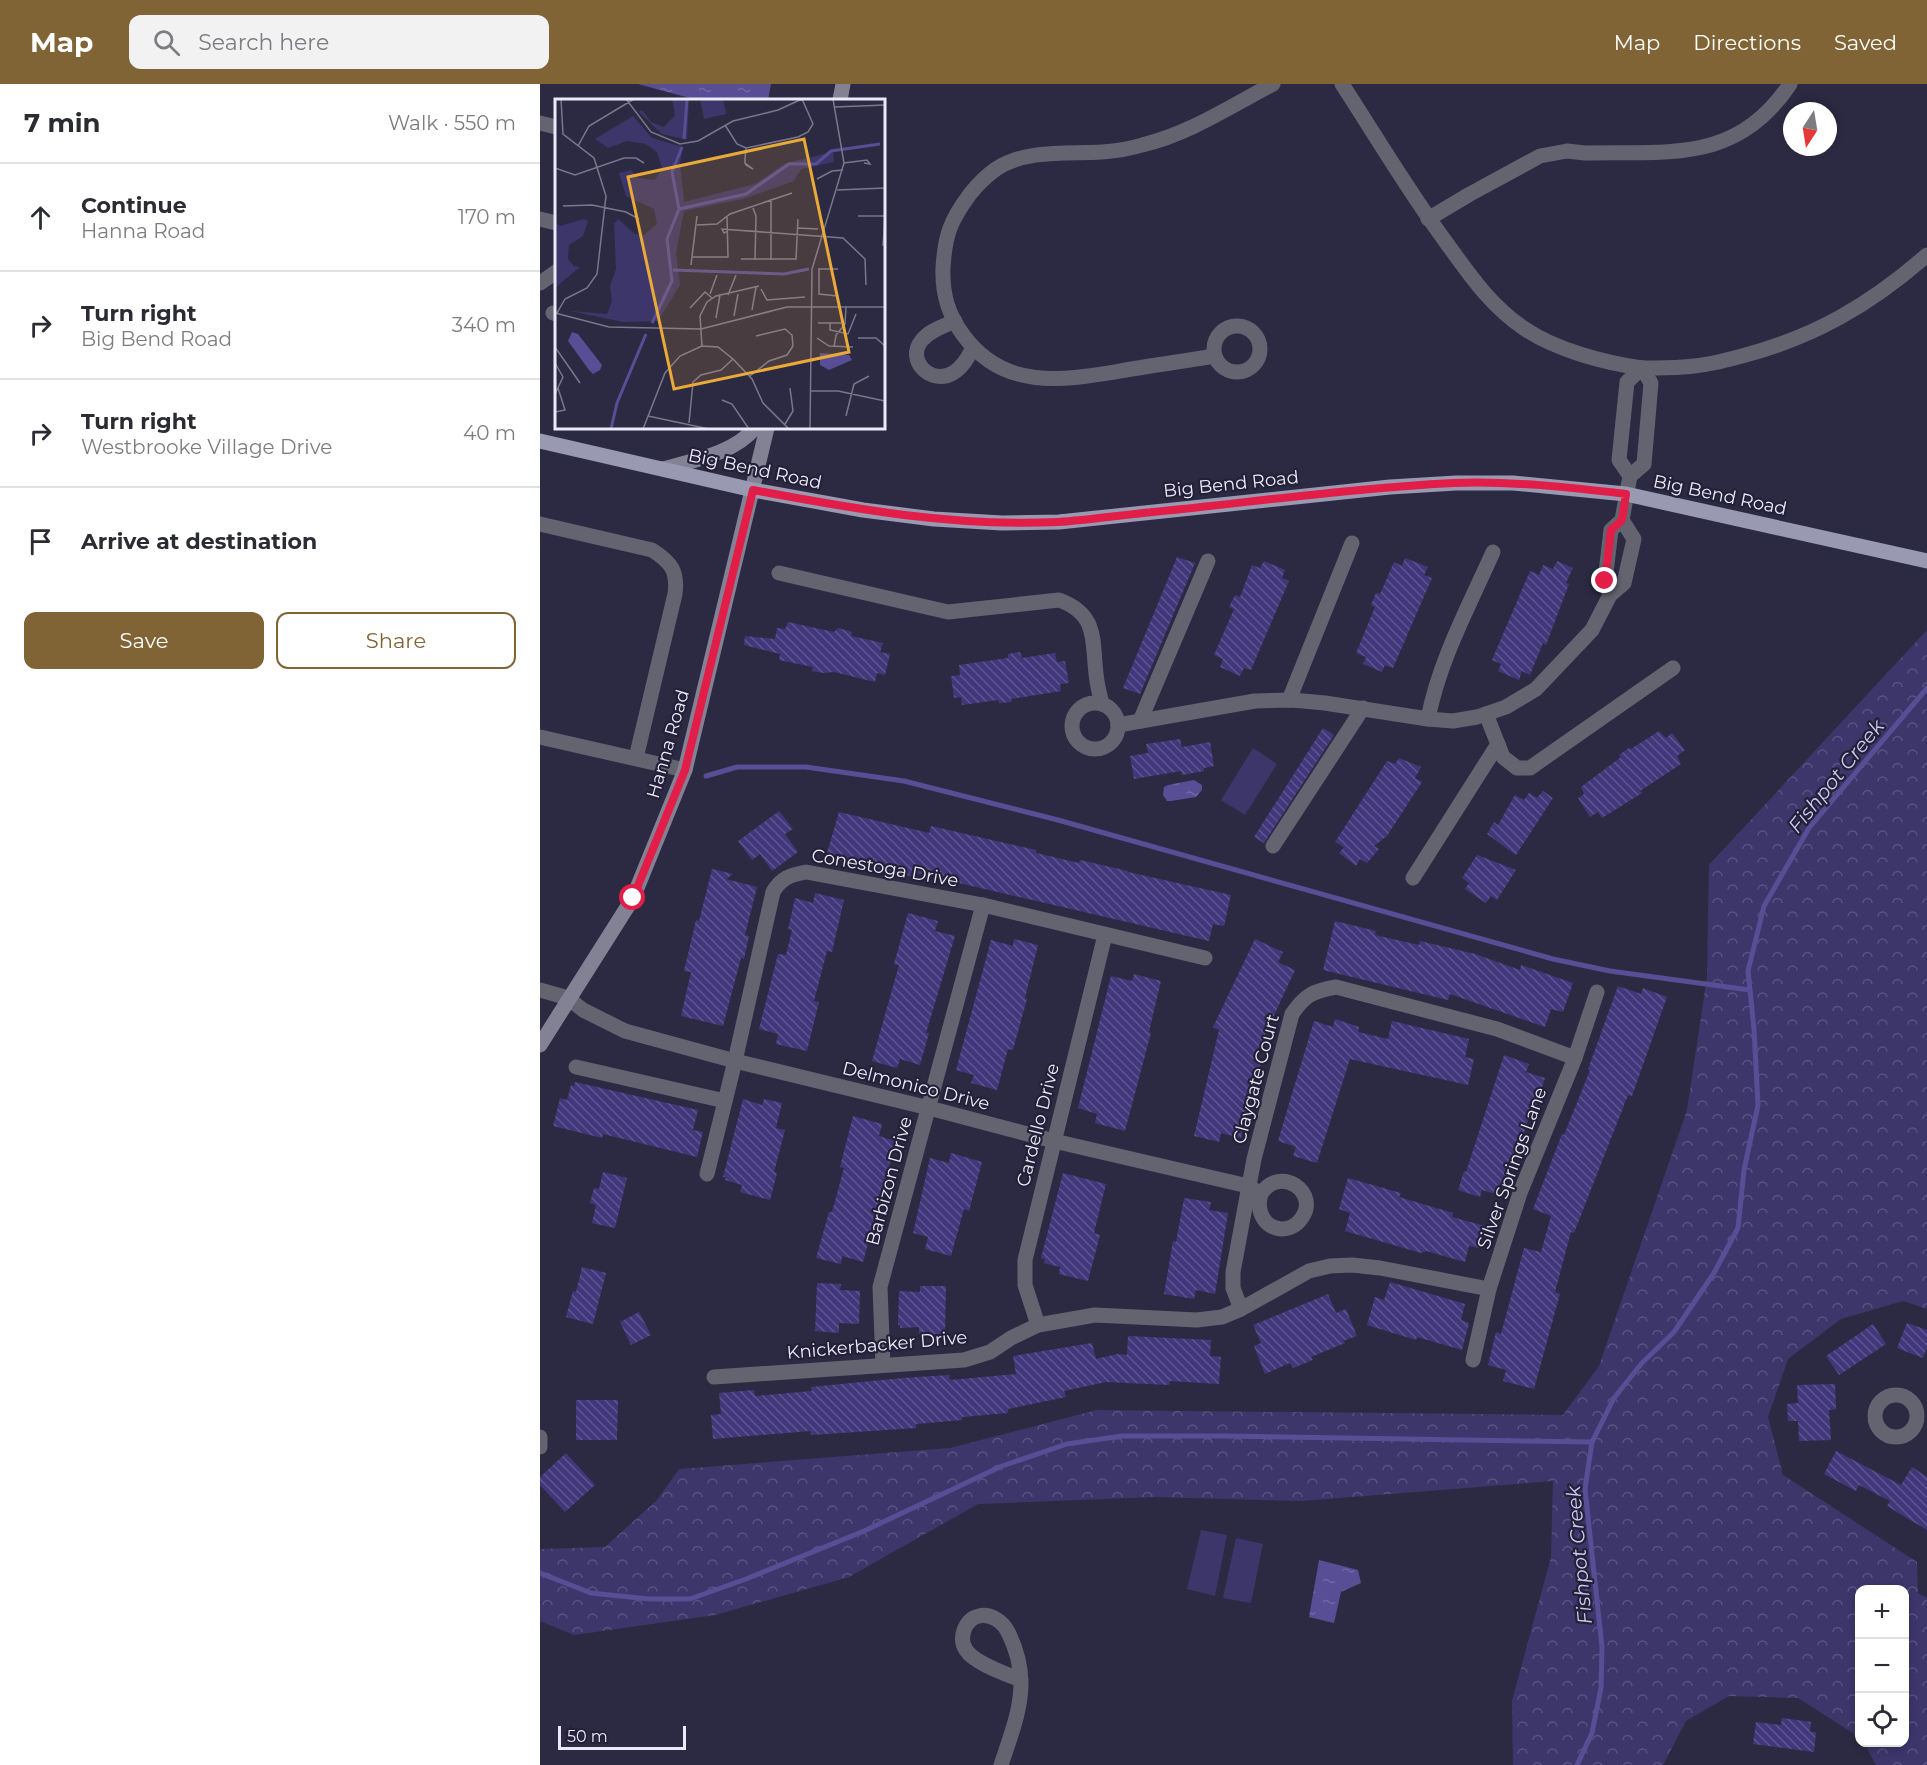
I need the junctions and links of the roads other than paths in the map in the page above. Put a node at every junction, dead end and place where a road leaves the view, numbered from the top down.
1 (843, 84) edge
2 (1273, 84) edge
3 (1342, 84) edge
4 (1790, 84) edge
5 (840, 99) edge
6 (540, 123) edge
7 (555, 127) edge
8 (540, 219) edge
9 (1428, 219) junction
10 (555, 223) edge
11 (1927, 255) edge
12 (555, 273) edge
13 (540, 283) edge
14 (955, 321) junction
15 (973, 348) junction
16 (1215, 356) dead end
17 (1642, 368) junction
18 (754, 429) edge
19 (767, 429) edge
20 (540, 441) edge
21 (663, 469) junction
22 (1630, 476) junction
23 (753, 490) junction
24 (1626, 494) junction
25 (1622, 520) junction
26 (540, 524) edge
27 (1352, 543) dead end
28 (1493, 552) dead end
29 (1208, 561) dead end
30 (1927, 561) edge
31 (779, 573) dead end
32 (1610, 595) junction
33 (1674, 668) dead end
34 (1289, 700) junction
35 (1102, 704) junction
36 (1363, 708) junction
37 (1486, 714) junction
38 (1428, 719) junction
39 (1140, 721) junction
40 (1118, 725) junction
41 (540, 737) edge
42 (1498, 744) junction
43 (636, 758) junction
44 (685, 770) junction
45 (1273, 846) dead end
46 (1413, 878) dead end
47 (983, 905) junction
48 (1105, 934) junction
49 (1205, 958) dead end
50 (540, 990) edge
51 (1597, 993) dead end
52 (568, 998) junction
53 (540, 1045) edge
54 (1575, 1058) junction
55 (735, 1061) junction
56 (576, 1066) dead end
57 (725, 1101) junction
58 (929, 1108) junction
59 (1054, 1141) junction
60 (707, 1174) dead end
61 (1255, 1190) junction
62 (1489, 1289) junction
63 (1241, 1309) junction
64 (1038, 1325) junction
65 (1473, 1360) dead end
66 (883, 1365) junction
67 (714, 1377) dead end
68 (540, 1437) edge
69 (540, 1447) edge
70 (1021, 1680) junction
71 (1001, 1765) edge

1 - 5 street
2 - 14 street
3 - 9 street
4 - 9 street
6 - 7 street
8 - 10 street
9 - 17 street
11 - 17 street
12 - 13 street
14 - 15 street
14 - 15 street
15 - 16 street
17 - 22 street
17 - 22 street
18 - 21 street
19 - 23 street, Hanna Road
20 - 21 main road, Big Bend Road
21 - 23 main road, Big Bend Road
22 - 24 street
23 - 24 main road, Big Bend Road
23 - 44 street, Hanna Road
24 - 25 street
24 - 30 main road, Big Bend Road
25 - 32 street
25 - 32 street
26 - 43 street
27 - 34 street
28 - 38 street
29 - 39 street
31 - 35 street
32 - 37 street
33 - 42 street
34 - 36 street
34 - 39 street
35 - 40 street
35 - 40 street
36 - 38 street
36 - 45 street
37 - 38 street
37 - 42 street
39 - 40 street
41 - 43 street
42 - 46 street
43 - 44 street
44 - 52 street, Hanna Road
47 - 48 street, Conestoga Drive
47 - 55 street, Conestoga Drive
47 - 58 street, Barbizon Drive
48 - 49 street, Conestoga Drive
48 - 59 street, Cardello Drive
50 - 52 street, Delmonico Drive
51 - 54 street, Silver Springs Lane
52 - 53 street, Hanna Road
52 - 55 street, Delmonico Drive
54 - 61 street, Claygate Court
54 - 62 street, Silver Springs Lane
55 - 57 street, Conestoga Drive
55 - 58 street, Delmonico Drive
56 - 57 street
57 - 60 street, Conestoga Drive
58 - 59 street, Delmonico Drive
58 - 66 street, Barbizon Drive
59 - 61 street, Delmonico Drive
59 - 64 street, Cardello Drive
61 - 63 street, Claygate Court
62 - 63 street, Knickerbacker Drive
62 - 65 street, Silver Springs Lane
63 - 64 street, Knickerbacker Drive
64 - 66 street, Knickerbacker Drive
66 - 67 street, Knickerbacker Drive
68 - 69 street
70 - 70 street
70 - 71 street

